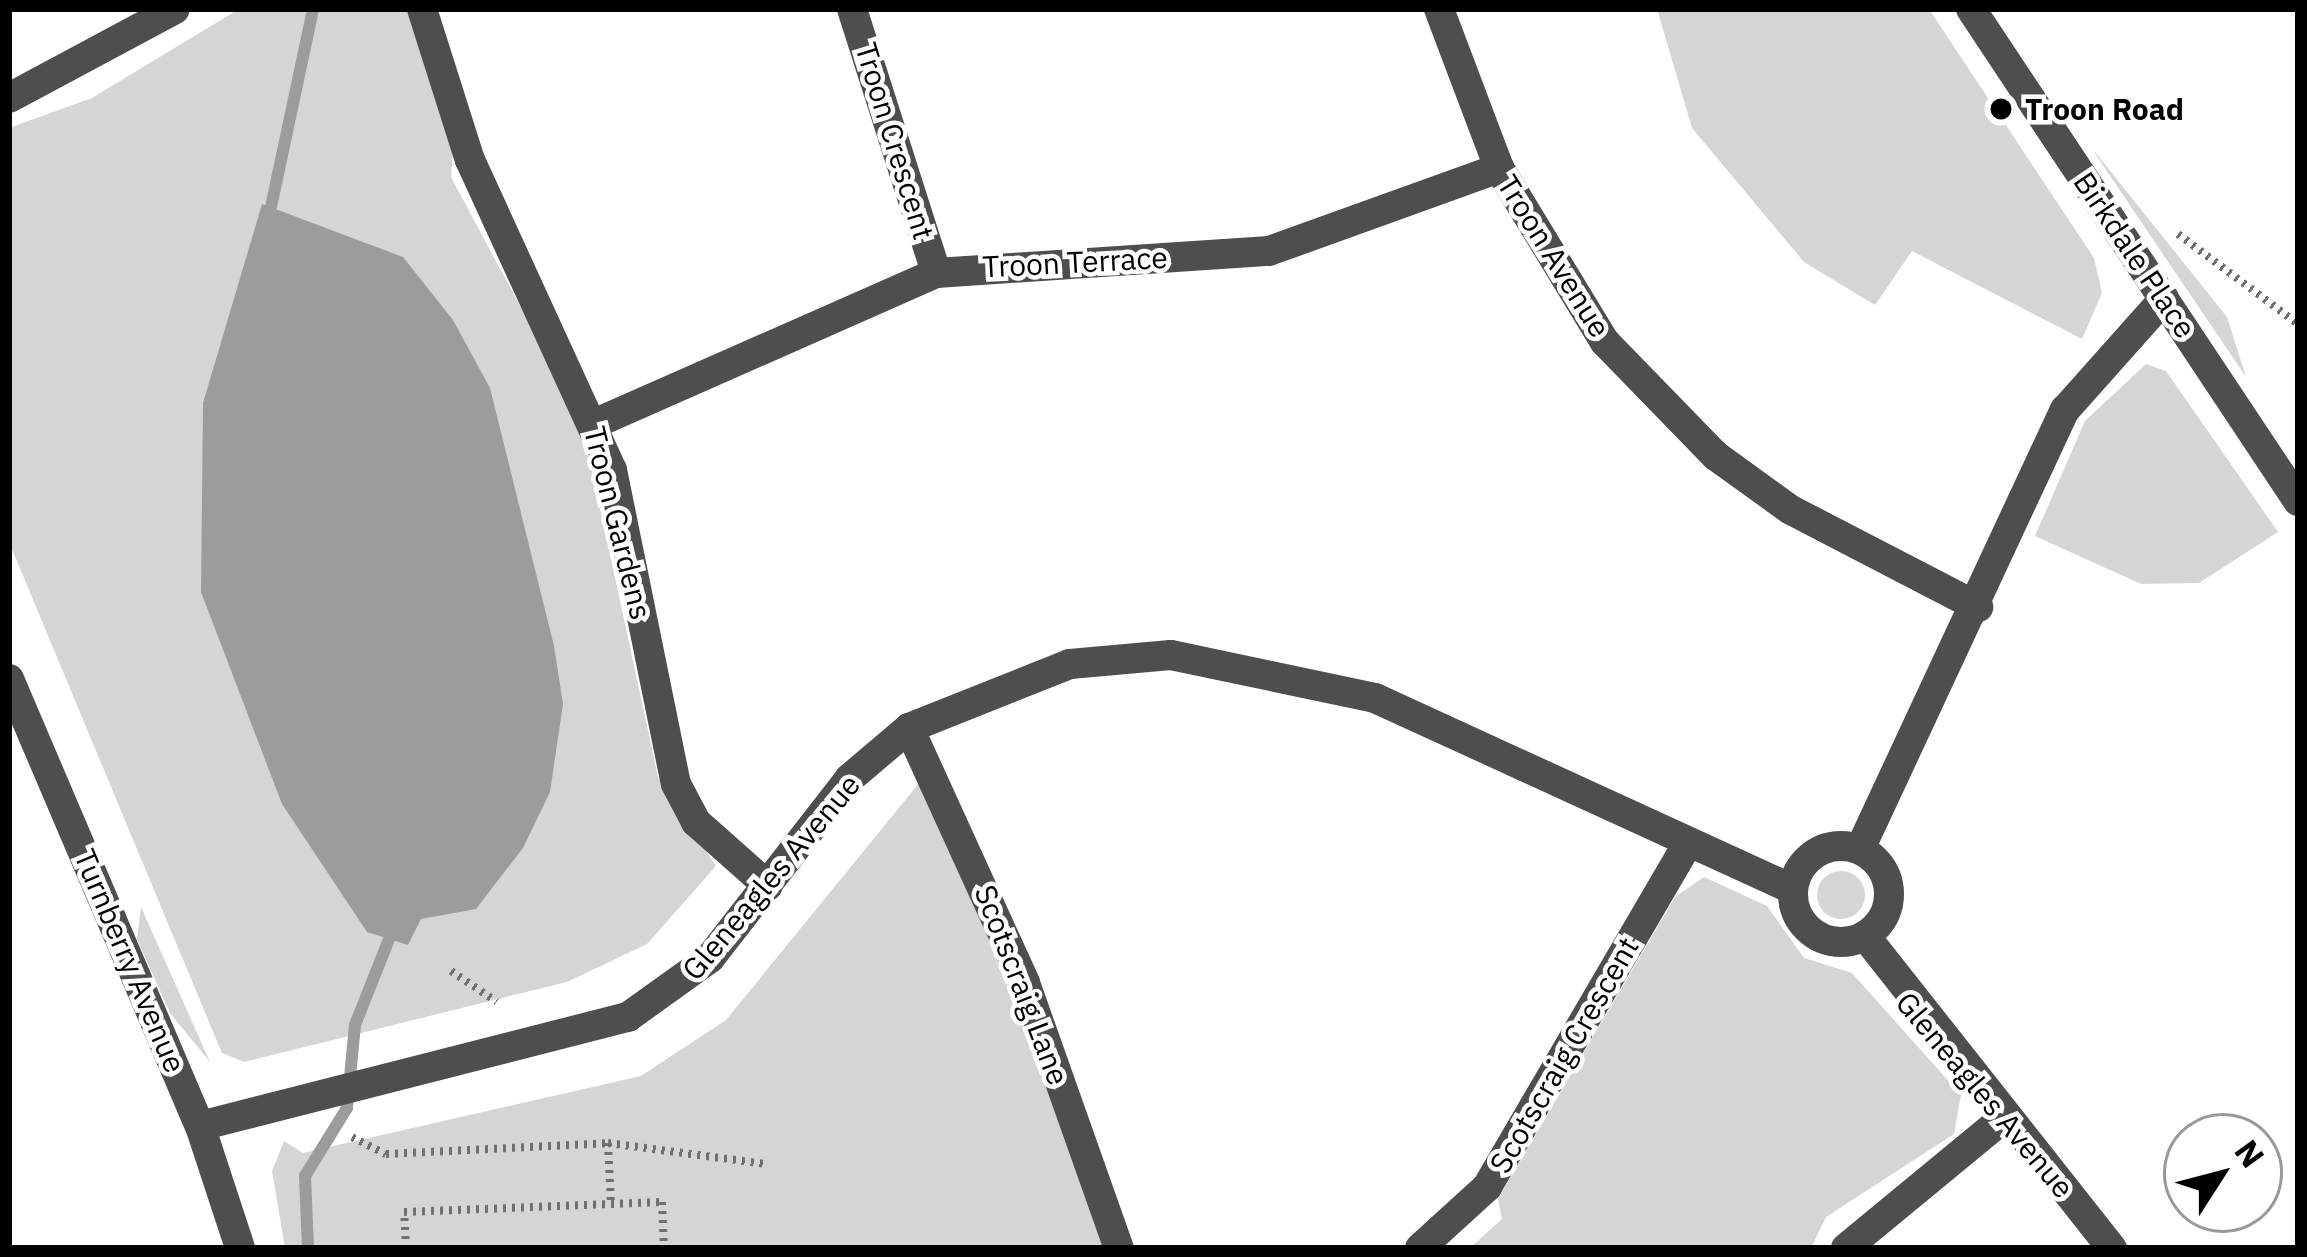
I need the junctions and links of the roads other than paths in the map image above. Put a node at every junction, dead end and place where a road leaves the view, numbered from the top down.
1 (175, 9) edge
2 (422, 9) edge
3 (852, 9) edge
4 (1439, 9) edge
5 (1970, 9) edge
6 (9, 98) edge
7 (1499, 168) junction
8 (936, 273) junction
9 (2164, 298) junction
10 (596, 422) junction
11 (2298, 501) edge
12 (1978, 607) junction
13 (9, 679) edge
14 (909, 728) junction
15 (1687, 845) junction
16 (1860, 850) junction
17 (768, 886) junction
18 (1792, 889) junction
19 (1865, 937) junction
20 (2005, 1117) junction
21 (200, 1126) junction
22 (240, 1248) edge
23 (1119, 1248) edge
24 (1420, 1248) edge
25 (1846, 1248) edge
26 (2112, 1248) edge

1 - 6 street
2 - 10 street, Troon Gardens
3 - 8 street, Troon Crescent
4 - 7 street, Troon Avenue
5 - 9 street, Birkdale Place
7 - 8 street, Troon Terrace
7 - 12 street, Troon Avenue
8 - 10 street, Troon Terrace
9 - 11 street, Birkdale Place
9 - 12 street
10 - 17 street, Troon Gardens
12 - 16 street
13 - 21 street, Turnberry Avenue
14 - 15 street, Gleneagles Avenue
14 - 17 street, Gleneagles Avenue
14 - 23 street, Scotscraig Lane
15 - 18 street, Gleneagles Avenue
15 - 24 street, Scotscraig Crescent
16 - 18 street
16 - 19 street
17 - 21 street, Gleneagles Avenue
18 - 19 street
19 - 20 street, Gleneagles Avenue
20 - 25 street
20 - 26 street, Gleneagles Avenue
21 - 22 street, Turnberry Avenue

